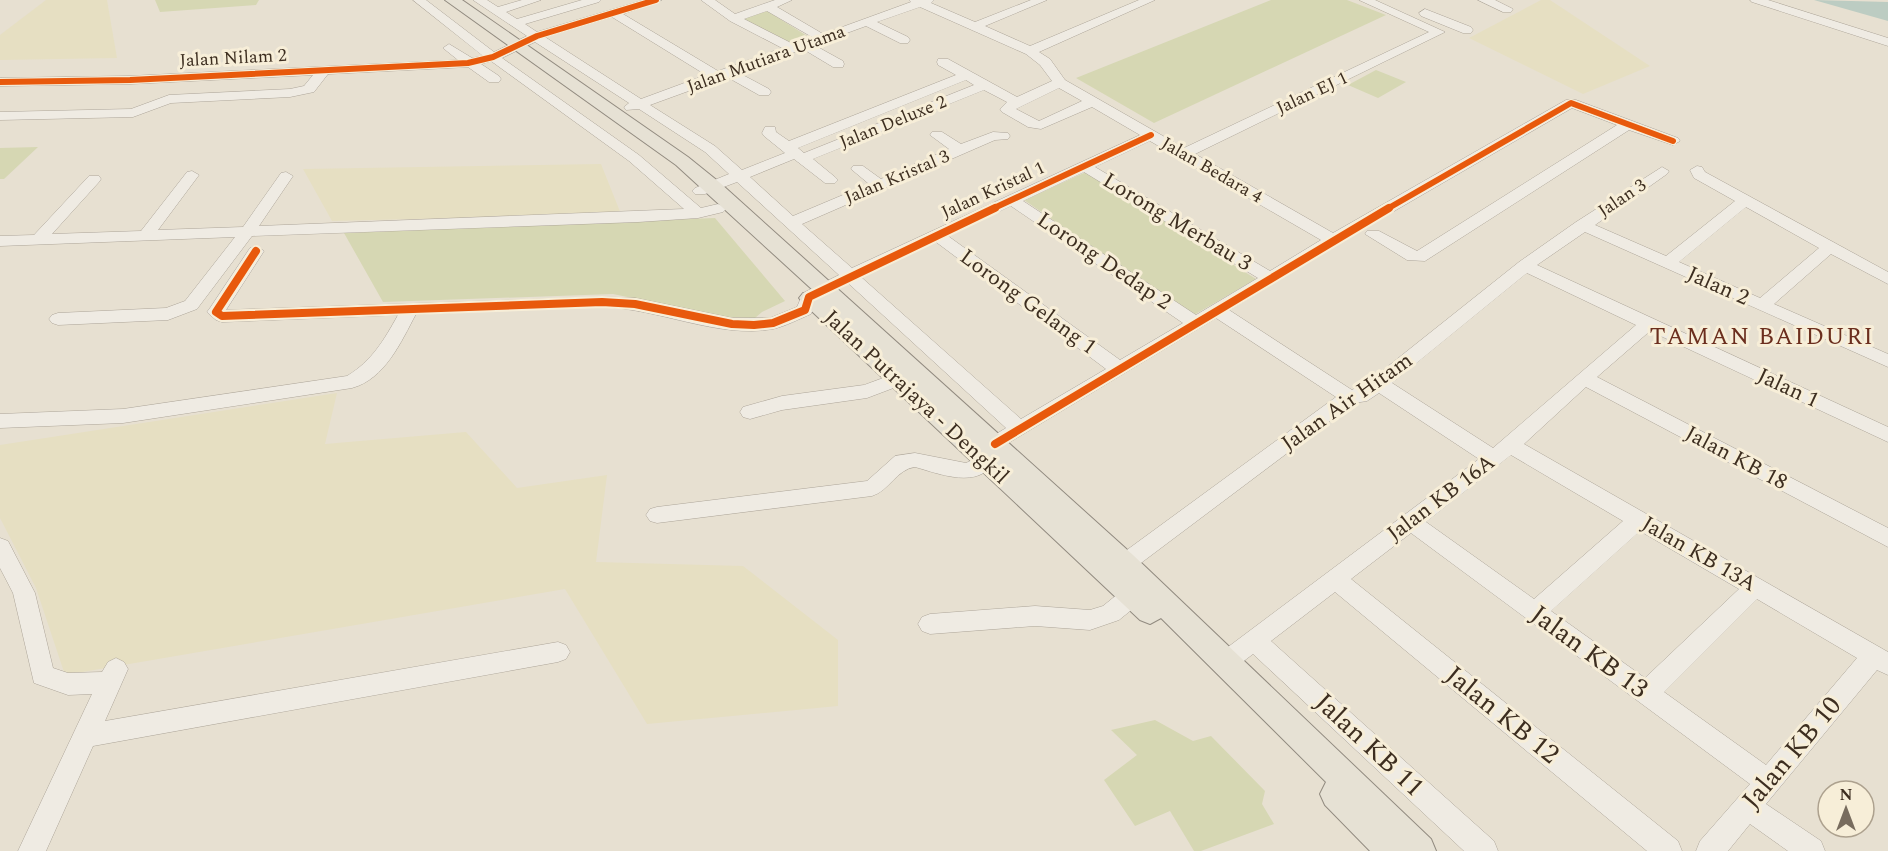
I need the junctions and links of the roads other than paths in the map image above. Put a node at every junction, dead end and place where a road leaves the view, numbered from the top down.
1 (419, 0) edge
2 (437, 0) edge
3 (452, 0) edge
4 (479, 0) edge
5 (535, 0) edge
6 (595, 0) edge
7 (656, 0) edge
8 (708, 0) edge
9 (786, 0) edge
10 (1041, 0) edge
11 (1149, 0) edge
12 (1365, 0) edge
13 (1392, 0) edge
14 (1484, 0) edge
15 (1756, 0) edge
16 (922, 1) edge
17 (767, 6) junction
18 (1506, 9) dead end
19 (496, 11) junction
20 (614, 13) junction
21 (734, 18) junction
22 (867, 22) junction
23 (517, 23) junction
24 (975, 26) junction
25 (1467, 30) dead end
26 (471, 34) junction
27 (537, 36) junction
28 (822, 39) junction
29 (904, 40) dead end
30 (1888, 42) edge
31 (799, 47) junction
32 (449, 48) dead end
33 (1030, 51) junction
34 (504, 52) junction
35 (944, 62) dead end
36 (468, 63) junction
37 (838, 64) dead end
38 (324, 70) junction
39 (722, 74) junction
40 (967, 75) junction
41 (532, 78) junction
42 (494, 79) dead end
43 (0, 82) edge
44 (1060, 83) junction
45 (985, 85) junction
46 (764, 92) dead end
47 (1093, 101) junction
48 (1016, 102) junction
49 (639, 104) junction
50 (612, 114) junction
51 (0, 116) edge
52 (1629, 124) junction
53 (677, 128) junction
54 (770, 130) dead end
55 (937, 135) dead end
56 (1151, 135) junction
57 (1003, 136) dead end
58 (650, 138) junction
59 (1673, 141) dead end
60 (960, 150) junction
61 (795, 153) junction
62 (1184, 154) junction
63 (1084, 166) junction
64 (858, 169) dead end
65 (1697, 170) dead end
66 (1662, 171) dead end
67 (192, 175) dead end
68 (740, 175) junction
69 (285, 176) dead end
70 (94, 179) dead end
71 (830, 180) dead end
72 (880, 185) junction
73 (706, 188) junction
74 (1012, 200) junction
75 (1744, 201) junction
76 (718, 209) junction
77 (698, 213) junction
78 (792, 222) junction
79 (1582, 225) junction
80 (248, 231) junction
81 (1373, 234) dead end
82 (146, 235) junction
83 (937, 235) junction
84 (0, 240) edge
85 (38, 240) junction
86 (1333, 240) junction
87 (1829, 248) junction
88 (256, 251) dead end
89 (1667, 263) junction
90 (1525, 266) junction
91 (849, 276) junction
92 (1270, 278) junction
93 (1888, 279) edge
94 (817, 293) junction
95 (1762, 305) junction
96 (410, 309) junction
97 (1216, 310) junction
98 (58, 319) dead end
99 (1196, 323) junction
100 (1649, 323) junction
101 (1887, 359) edge
102 (1119, 369) junction
103 (1584, 378) junction
104 (897, 379) junction
105 (1379, 384) junction
106 (1348, 397) junction
107 (750, 412) dead end
108 (0, 421) edge
109 (1019, 429) junction
110 (1888, 435) edge
111 (1502, 452) junction
112 (990, 453) junction
113 (657, 515) dead end
114 (1639, 519) junction
115 (1411, 522) junction
116 (1888, 538) edge
117 (0, 547) edge
118 (1116, 569) junction
119 (1335, 579) junction
120 (1755, 587) junction
121 (1132, 596) junction
122 (1534, 612) junction
123 (930, 624) dead end
124 (1254, 640) junction
125 (558, 652) dead end
126 (1881, 660) edge
127 (1224, 663) junction
128 (1646, 693) junction
129 (84, 736) junction
130 (1768, 782) junction
131 (1747, 806) junction
132 (32, 851) edge
133 (1394, 851) edge
134 (1419, 851) edge
135 (1484, 851) edge
136 (1668, 851) edge
137 (1710, 851) edge
138 (1811, 851) edge

1 - 26 street
2 - 26 main road, Jalan Putrajaya - Dengkil
3 - 34 main road, Jalan Putrajaya - Dengkil
4 - 19 street
5 - 19 street
6 - 23 street
7 - 20 street, Jalan Nilam 2
8 - 21 street
9 - 17 street
10 - 24 street
11 - 33 street
12 - 62 street, Jalan EJ 1
13 - 25 street
14 - 18 street
15 - 30 street
16 - 22 street, Jalan Mutiara Utama
16 - 24 street
17 - 21 street
17 - 28 street
19 - 23 street
20 - 27 street, Jalan Nilam 2
20 - 39 street
21 - 31 street
22 - 28 street, Jalan Mutiara Utama
22 - 29 street
23 - 27 street
24 - 33 street
26 - 34 main road, Jalan Putrajaya - Dengkil
27 - 34 street, Jalan Nilam 2
27 - 49 street
28 - 31 street, Jalan Mutiara Utama
31 - 37 street
31 - 39 street, Jalan Mutiara Utama
32 - 36 street
33 - 44 street
34 - 36 street, Jalan Nilam 2
34 - 41 main road, Jalan Putrajaya - Dengkil
34 - 50 main road, Jalan Putrajaya - Dengkil
35 - 40 street
36 - 38 street, Jalan Nilam 2
36 - 42 street
38 - 43 street, Jalan Nilam 2
38 - 51 street
39 - 46 street
39 - 49 street, Jalan Mutiara Utama
40 - 45 street
40 - 61 street
41 - 73 main road, Jalan Putrajaya - Dengkil
41 - 77 street
44 - 47 street, Jalan Bedara 4
44 - 48 street
45 - 48 street
45 - 61 street, Jalan Deluxe 2
47 - 48 street
47 - 56 street, Jalan Bedara 4
49 - 50 street, Jalan Mutiara Utama
49 - 53 street
50 - 58 main road, Jalan Putrajaya - Dengkil
52 - 59 street
52 - 81 street
52 - 86 street
53 - 58 street
53 - 68 street
54 - 61 street
55 - 60 street
56 - 62 street, Jalan Bedara 4
56 - 63 street, Jalan Kristal 1
57 - 60 street, Jalan Kristal 3
58 - 73 main road, Jalan Putrajaya - Dengkil
60 - 72 street, Jalan Kristal 3
61 - 68 street
61 - 71 street
62 - 86 street, Jalan Bedara 4
63 - 74 street, Jalan Kristal 1
63 - 92 street, Lorong Merbau 3
64 - 72 street
65 - 75 street
66 - 79 street, Jalan 3
67 - 82 street
68 - 73 street
68 - 78 street
69 - 80 street
70 - 85 street
72 - 78 street, Jalan Kristal 3
73 - 76 main road, Jalan Putrajaya - Dengkil
73 - 94 main road, Jalan Putrajaya - Dengkil
74 - 83 street, Jalan Kristal 1
74 - 99 street, Lorong Dedap 2
75 - 87 street
75 - 89 street
76 - 77 street
76 - 94 main road, Jalan Putrajaya - Dengkil
77 - 80 street
78 - 91 street
79 - 89 street, Jalan 2
79 - 90 street, Jalan Air Hitam
80 - 82 street
80 - 98 street
82 - 85 street
83 - 91 street, Jalan Kristal 1
83 - 102 street, Lorong Gelang 1
84 - 85 street
86 - 92 street
87 - 93 street
87 - 95 street
88 - 96 street
89 - 95 street, Jalan 2
90 - 100 street, Jalan 1
90 - 105 street, Jalan Air Hitam
91 - 94 street, Jalan Kristal 1
91 - 109 street
92 - 97 street
94 - 96 street, Jalan Kristal 1
94 - 104 main road, Jalan Putrajaya - Dengkil
94 - 112 main road, Jalan Putrajaya - Dengkil
95 - 101 street, Jalan 2
96 - 108 street
97 - 99 street
97 - 106 street
99 - 102 street
100 - 103 street, Jalan KB 16A
100 - 110 street, Jalan 1
102 - 109 street
103 - 111 street, Jalan KB 16A
103 - 116 street, Jalan KB 18
104 - 107 street
104 - 112 main road, Jalan Putrajaya - Dengkil
105 - 106 street, Jalan Air Hitam
105 - 111 street, Jalan KB 13A
106 - 118 street, Jalan Air Hitam
109 - 112 street
111 - 114 street, Jalan KB 13A
111 - 115 street, Jalan KB 16A
112 - 113 street
112 - 118 main road, Jalan Putrajaya - Dengkil
114 - 120 street, Jalan KB 13A
114 - 122 street
115 - 119 street, Jalan KB 16A
115 - 122 street, Jalan KB 13
117 - 129 street
118 - 121 main road
118 - 127 main road
119 - 124 street, Jalan KB 16A
119 - 136 street, Jalan KB 12
120 - 126 street, Jalan KB 13A
120 - 128 street
121 - 123 street
121 - 133 main road
122 - 128 street, Jalan KB 13
124 - 127 street, Jalan KB 16A
124 - 135 street, Jalan KB 11
125 - 129 street
126 - 130 street, Jalan KB 10
127 - 134 main road
128 - 130 street, Jalan KB 13
129 - 132 street
130 - 131 street, Jalan KB 10
131 - 137 street, Jalan KB 10
131 - 138 street

